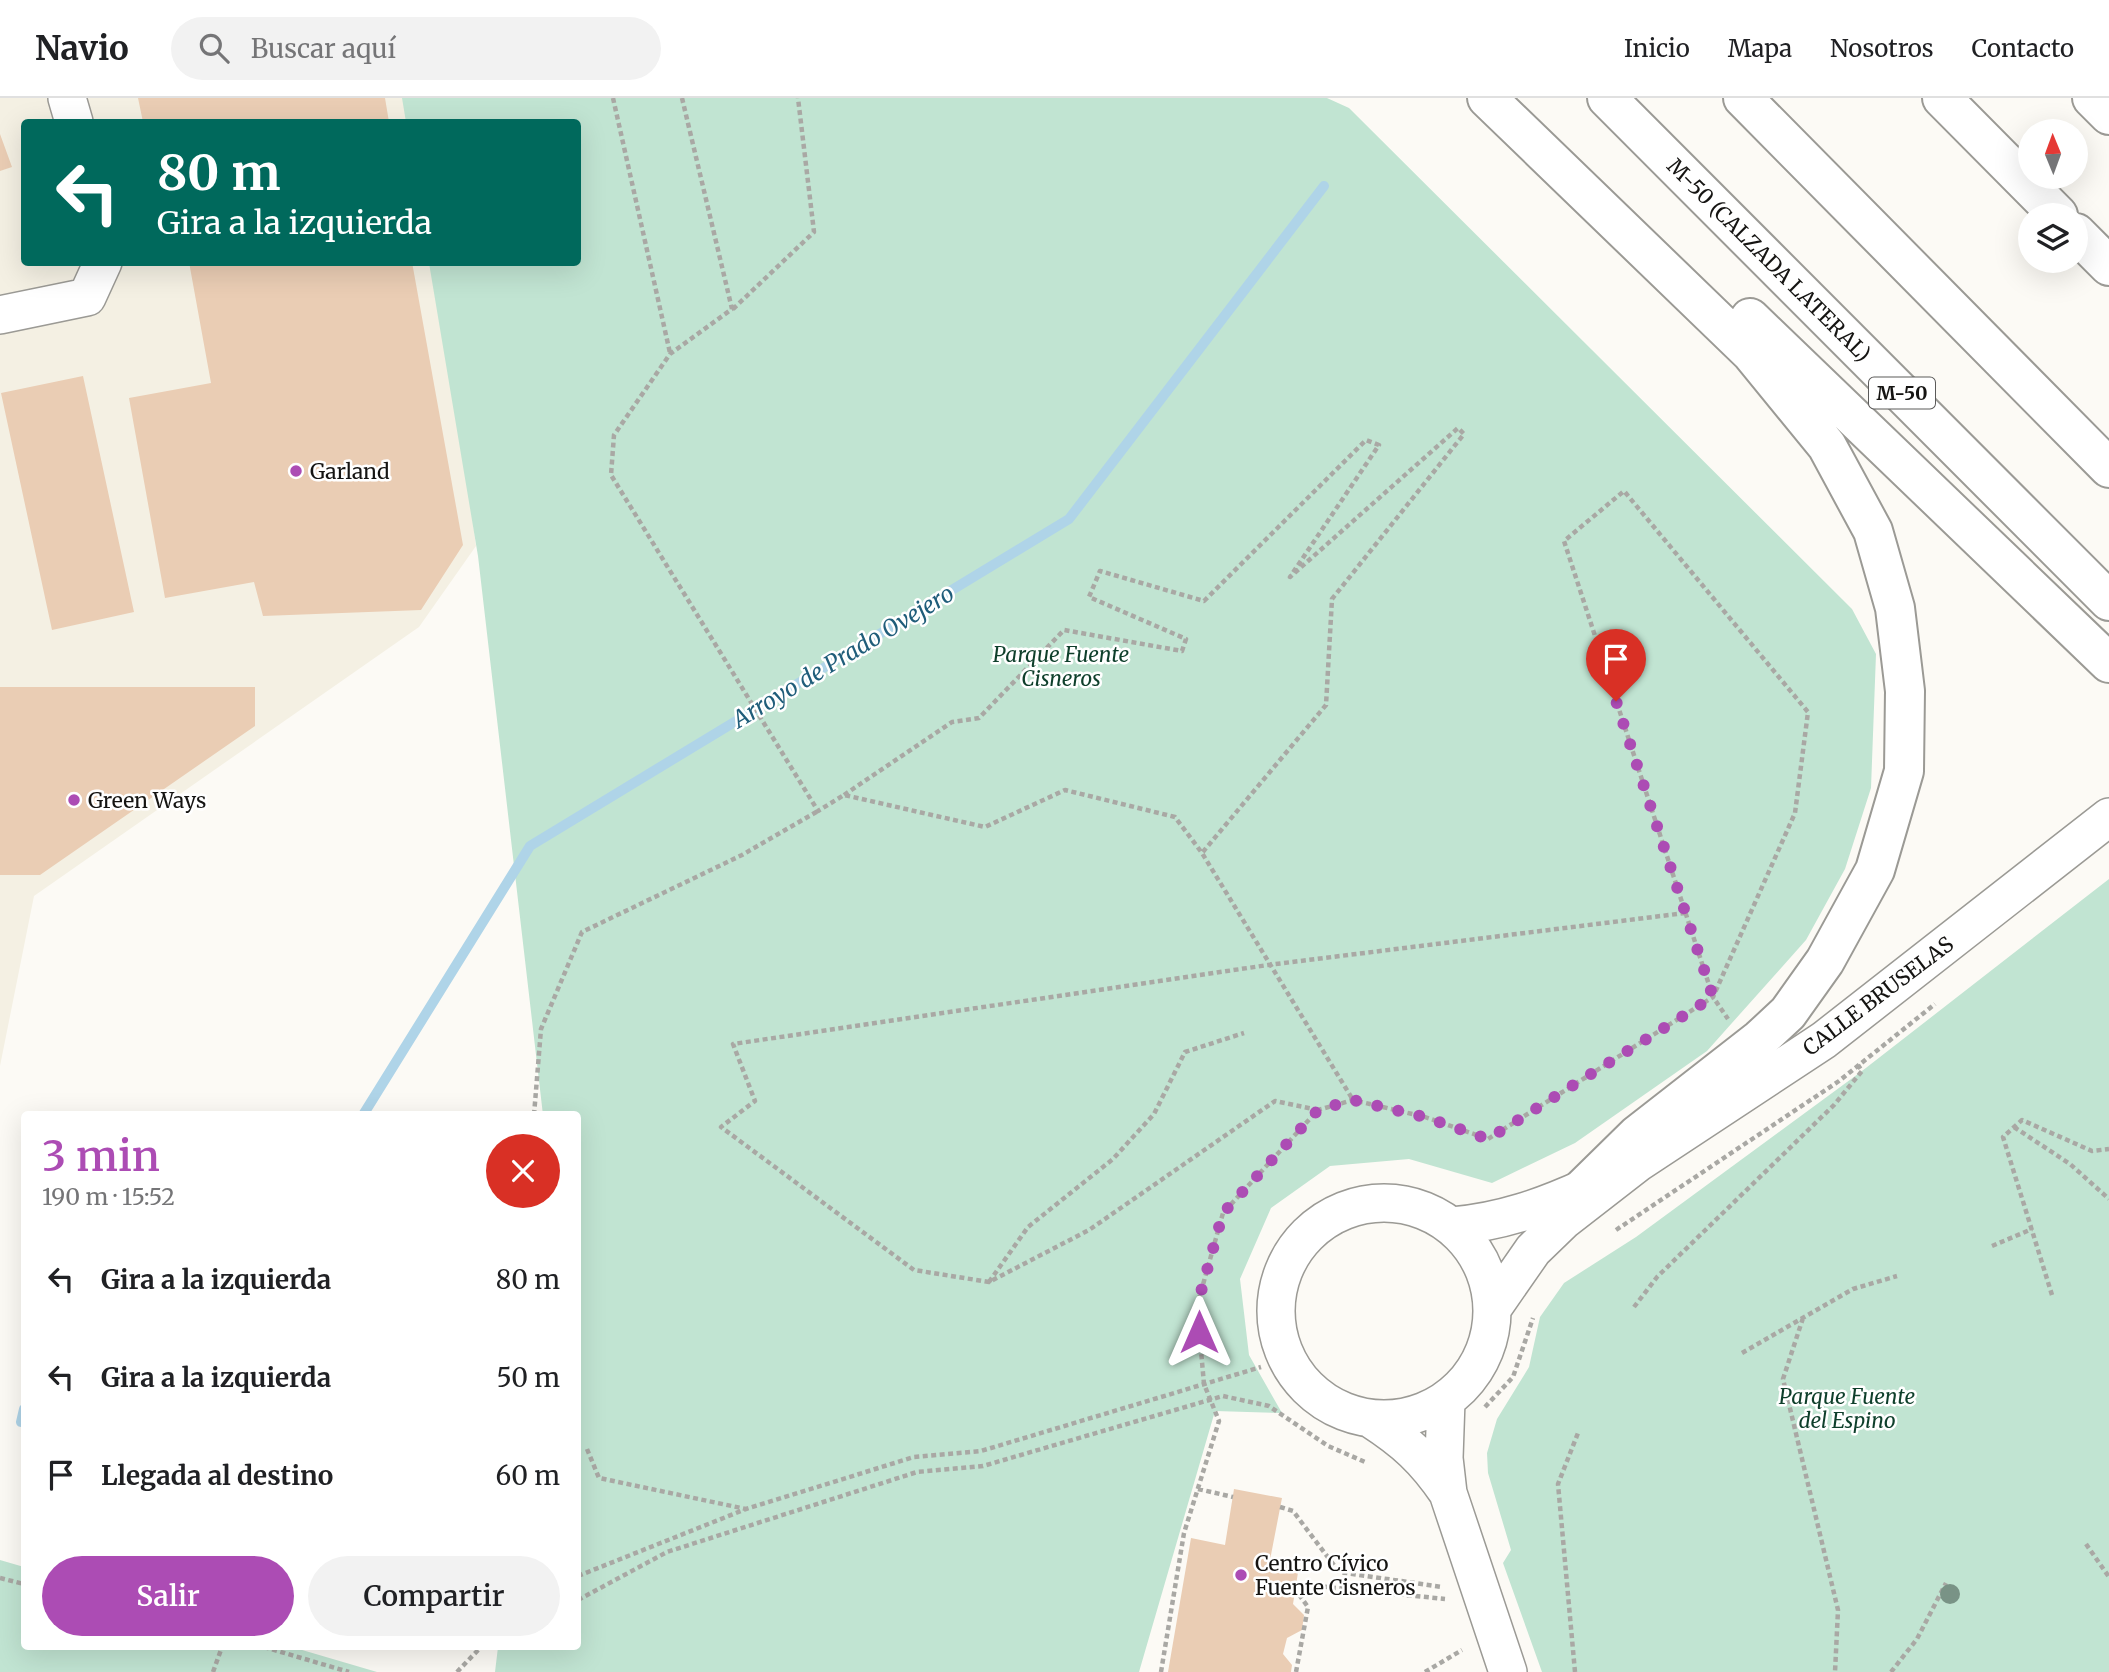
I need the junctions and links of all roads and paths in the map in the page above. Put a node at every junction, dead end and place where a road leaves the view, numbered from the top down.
1 (67, 98) edge
2 (613, 98) edge
3 (682, 98) edge
4 (798, 98) edge
5 (1487, 98) edge
6 (1517, 98) edge
7 (1607, 98) edge
8 (1744, 98) edge
9 (1942, 98) edge
10 (2092, 98) edge
11 (2109, 115) edge
12 (73, 119) edge
13 (2046, 203) edge
14 (2088, 245) edge
15 (101, 266) edge
16 (2109, 266) edge
17 (732, 309) junction
18 (0, 314) edge
19 (670, 354) junction
20 (2109, 468) edge
21 (2109, 601) edge
22 (2109, 663) edge
23 (844, 795) junction
24 (818, 811) junction
25 (2109, 817) edge
26 (1202, 853) junction
27 (1685, 913) junction
28 (1268, 965) junction
29 (1945, 996) dead end
30 (1713, 997) junction
31 (1729, 1020) dead end
32 (1244, 1033) dead end
33 (1853, 1058) dead end
34 (1858, 1066) junction
35 (1353, 1100) junction
36 (1318, 1110) junction
37 (534, 1111) edge
38 (2014, 1127) junction
39 (2109, 1149) edge
40 (1639, 1162) junction
41 (1583, 1188) junction
42 (2109, 1199) edge
43 (1452, 1226) junction
44 (2032, 1229) junction
45 (1614, 1232) dead end
46 (1992, 1246) dead end
47 (1897, 1276) dead end
48 (989, 1282) junction
49 (2052, 1295) dead end
50 (1634, 1307) dead end
51 (1492, 1309) junction
52 (1534, 1316) dead end
53 (1803, 1318) junction
54 (1742, 1353) dead end
55 (1261, 1367) dead end
56 (1204, 1384) junction
57 (1210, 1399) junction
58 (1446, 1400) junction
59 (1483, 1417) dead end
60 (1371, 1419) junction
61 (1578, 1433) dead end
62 (587, 1448) dead end
63 (1366, 1463) dead end
64 (1198, 1489) junction
65 (1448, 1493) junction
66 (1233, 1497) dead end
67 (1280, 1507) dead end
68 (746, 1509) junction
69 (2086, 1544) dead end
70 (581, 1575) edge
71 (2109, 1577) edge
72 (0, 1578) edge
73 (21, 1583) edge
74 (1946, 1583) dead end
75 (1449, 1591) dead end
76 (581, 1598) edge
77 (1454, 1600) dead end
78 (1470, 1646) dead end
79 (221, 1650) edge
80 (274, 1650) edge
81 (478, 1650) edge
82 (213, 1672) edge
83 (349, 1672) edge
84 (457, 1672) edge
85 (1161, 1672) edge
86 (1296, 1672) edge
87 (1424, 1672) edge
88 (1508, 1672) edge
89 (1575, 1672) edge
90 (1835, 1672) edge
91 (1891, 1672) edge

1 - 12 street
2 - 19 path
3 - 17 path
4 - 17 path
5 - 41 highway
6 - 22 highway
7 - 21 highway, M-50 (CALZADA LATERAL) / M-50
8 - 20 highway
9 - 13 highway
10 - 11 highway
14 - 16 highway
15 - 18 street
17 - 19 path
19 - 24 path
23 - 24 path
23 - 26 path
23 - 26 path
24 - 37 path
25 - 40 street, CALLE BRUSELAS
26 - 28 path
27 - 28 path
27 - 30 path
27 - 30 path
28 - 35 path
28 - 48 path
29 - 34 path
30 - 31 path
30 - 35 path
32 - 48 path
33 - 34 path
34 - 45 path
34 - 50 path
35 - 36 path
36 - 48 path
36 - 56 path
38 - 39 path
38 - 42 path
38 - 44 path
40 - 41 street, CALLE BRUSELAS
40 - 51 street, CALLE BRUSELAS
41 - 43 street, CALLE BRUSELAS
43 - 51 street
43 - 60 street
44 - 46 path
44 - 49 path
47 - 53 path
51 - 58 street
52 - 59 path
53 - 54 path
53 - 90 path
55 - 56 path
56 - 57 path
56 - 68 path
57 - 63 path
57 - 64 path
57 - 76 path
58 - 60 street
58 - 65 street
60 - 65 street
61 - 89 path
62 - 68 path
64 - 66 path
64 - 85 path
65 - 88 street
67 - 75 path
68 - 70 path
69 - 71 path
72 - 73 path
74 - 91 path
77 - 86 path
78 - 87 path
79 - 82 path
80 - 83 path
81 - 84 path

